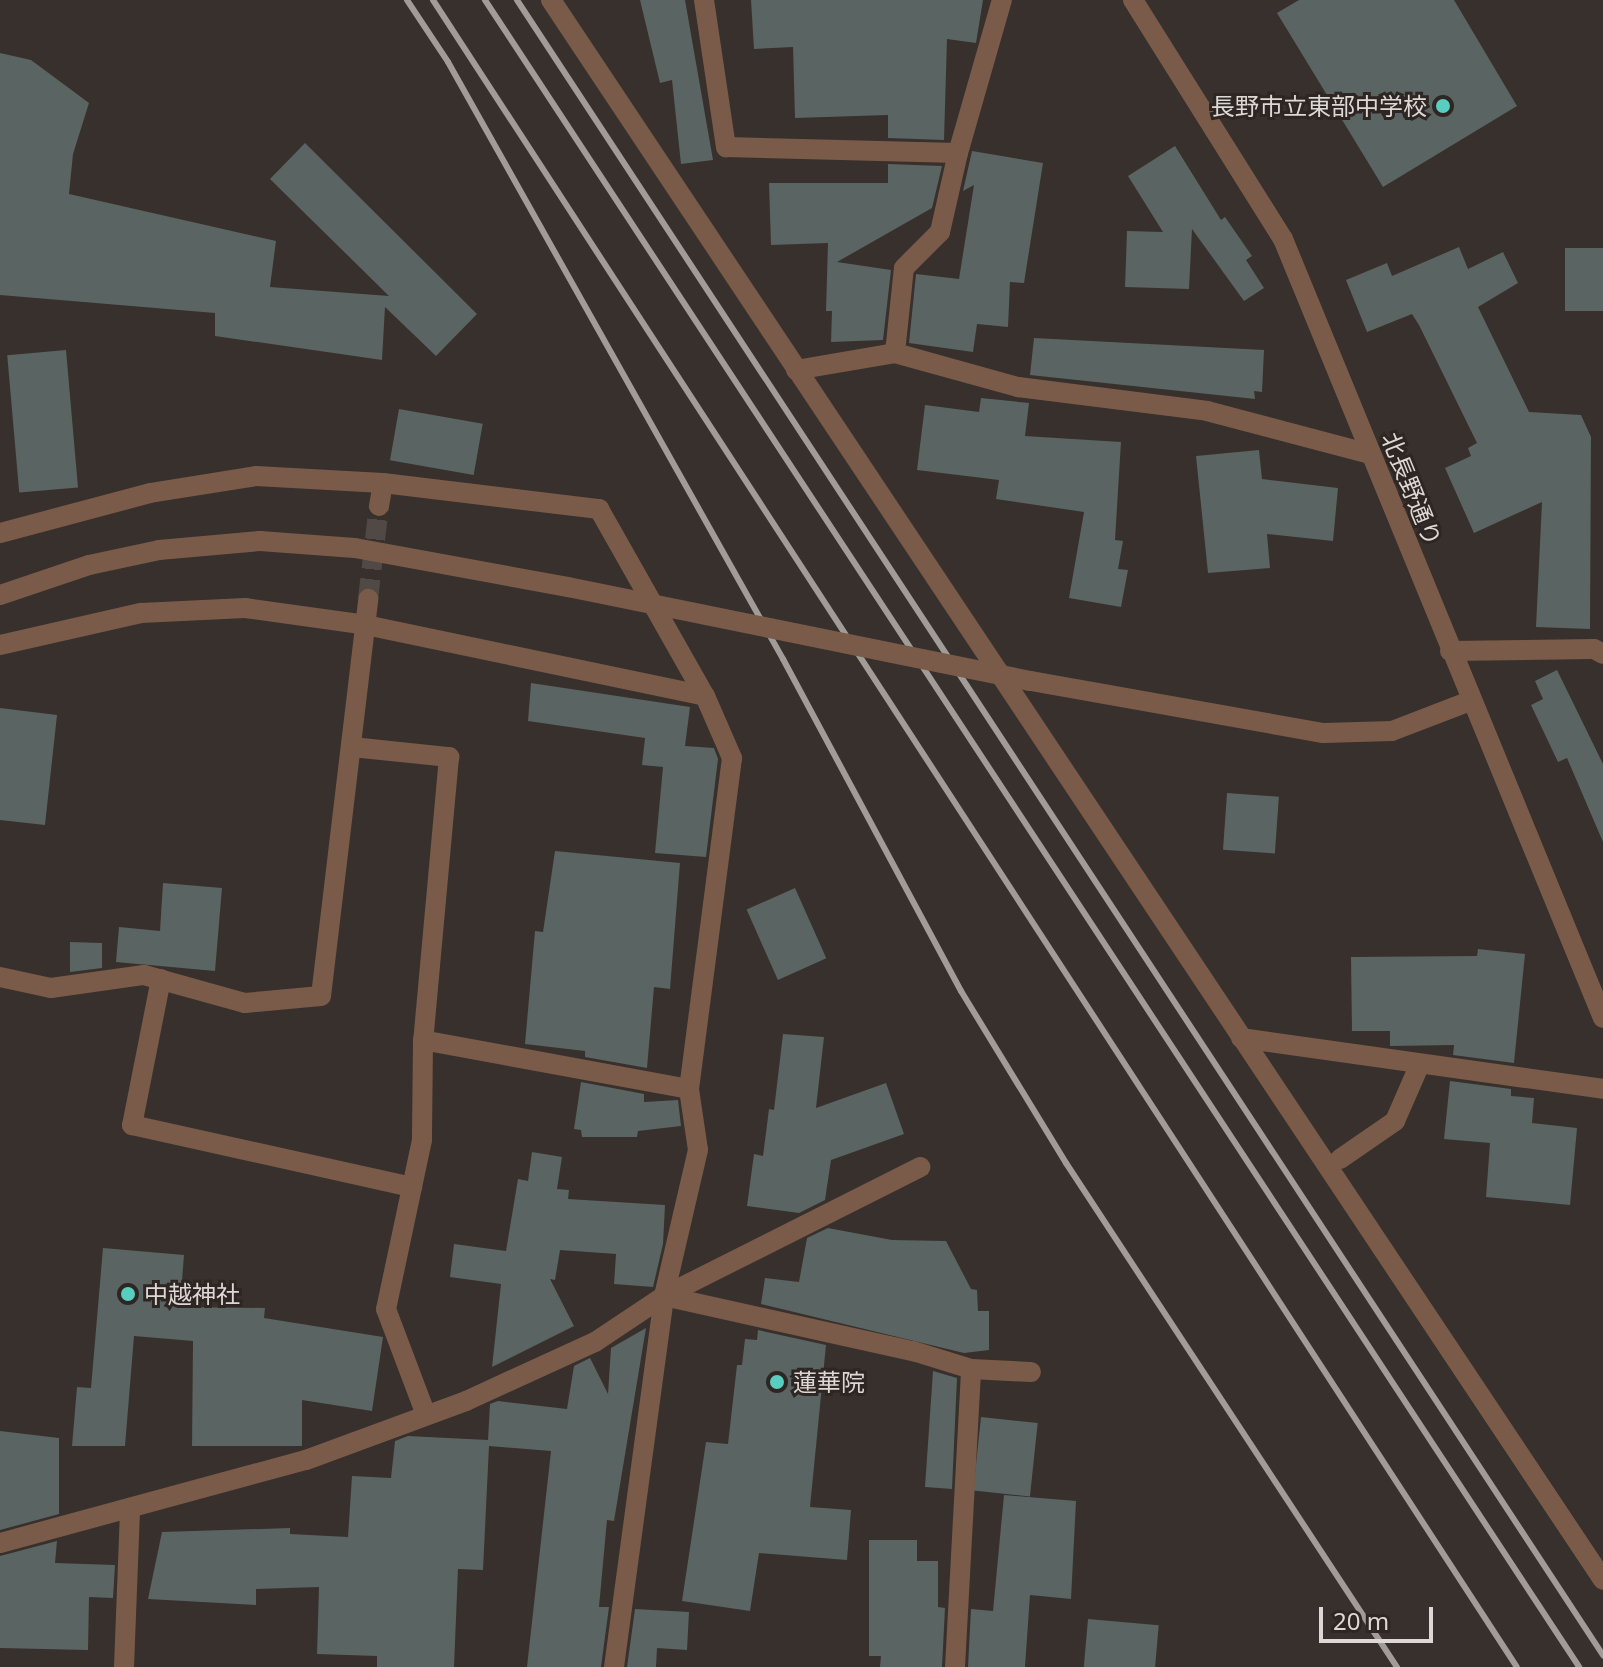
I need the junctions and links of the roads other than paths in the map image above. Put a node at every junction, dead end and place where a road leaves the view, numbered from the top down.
1 (551, 0) edge
2 (704, 0) edge
3 (1002, 0) edge
4 (1133, 0) edge
5 (958, 153) junction
6 (895, 353) junction
7 (796, 370) junction
8 (1370, 454) junction
9 (383, 483) junction
10 (379, 506) tunnel mouth
11 (0, 533) edge
12 (0, 595) edge
13 (368, 599) tunnel mouth
14 (361, 624) junction
15 (0, 645) edge
16 (1450, 651) junction
17 (1603, 654) edge
18 (705, 696) junction
19 (1470, 701) junction
20 (352, 747) junction
21 (0, 977) edge
22 (161, 979) junction
23 (1603, 1018) edge
24 (1241, 1038) junction
25 (423, 1040) junction
26 (1419, 1066) junction
27 (689, 1089) junction
28 (1603, 1089) edge
29 (1340, 1159) dead end
30 (920, 1167) dead end
31 (412, 1187) junction
32 (664, 1296) junction
33 (971, 1369) junction
34 (1031, 1372) dead end
35 (426, 1415) junction
36 (130, 1509) junction
37 (0, 1543) edge
38 (1603, 1580) edge
39 (124, 1667) edge
40 (614, 1667) edge
41 (955, 1667) edge

1 - 7 street
2 - 5 street
3 - 5 street
4 - 8 street, 北長野通り
5 - 6 street
6 - 7 street
6 - 8 street
7 - 24 street
8 - 16 street, 北長野通り
9 - 10 street
9 - 11 street
9 - 18 street
12 - 19 street, bridge
13 - 14 street
14 - 15 street
14 - 18 street
14 - 20 street
16 - 17 street
16 - 19 street, 北長野通り
18 - 27 street
19 - 23 street, 北長野通り
20 - 22 street
20 - 25 street
21 - 22 street
22 - 31 street
24 - 26 street
24 - 38 street
25 - 27 street
25 - 31 street
26 - 28 street
26 - 29 street
27 - 32 street
30 - 32 street
31 - 35 street
32 - 33 street
32 - 35 street
32 - 40 street
33 - 34 street
33 - 41 street
35 - 36 street
36 - 37 street
36 - 39 street

